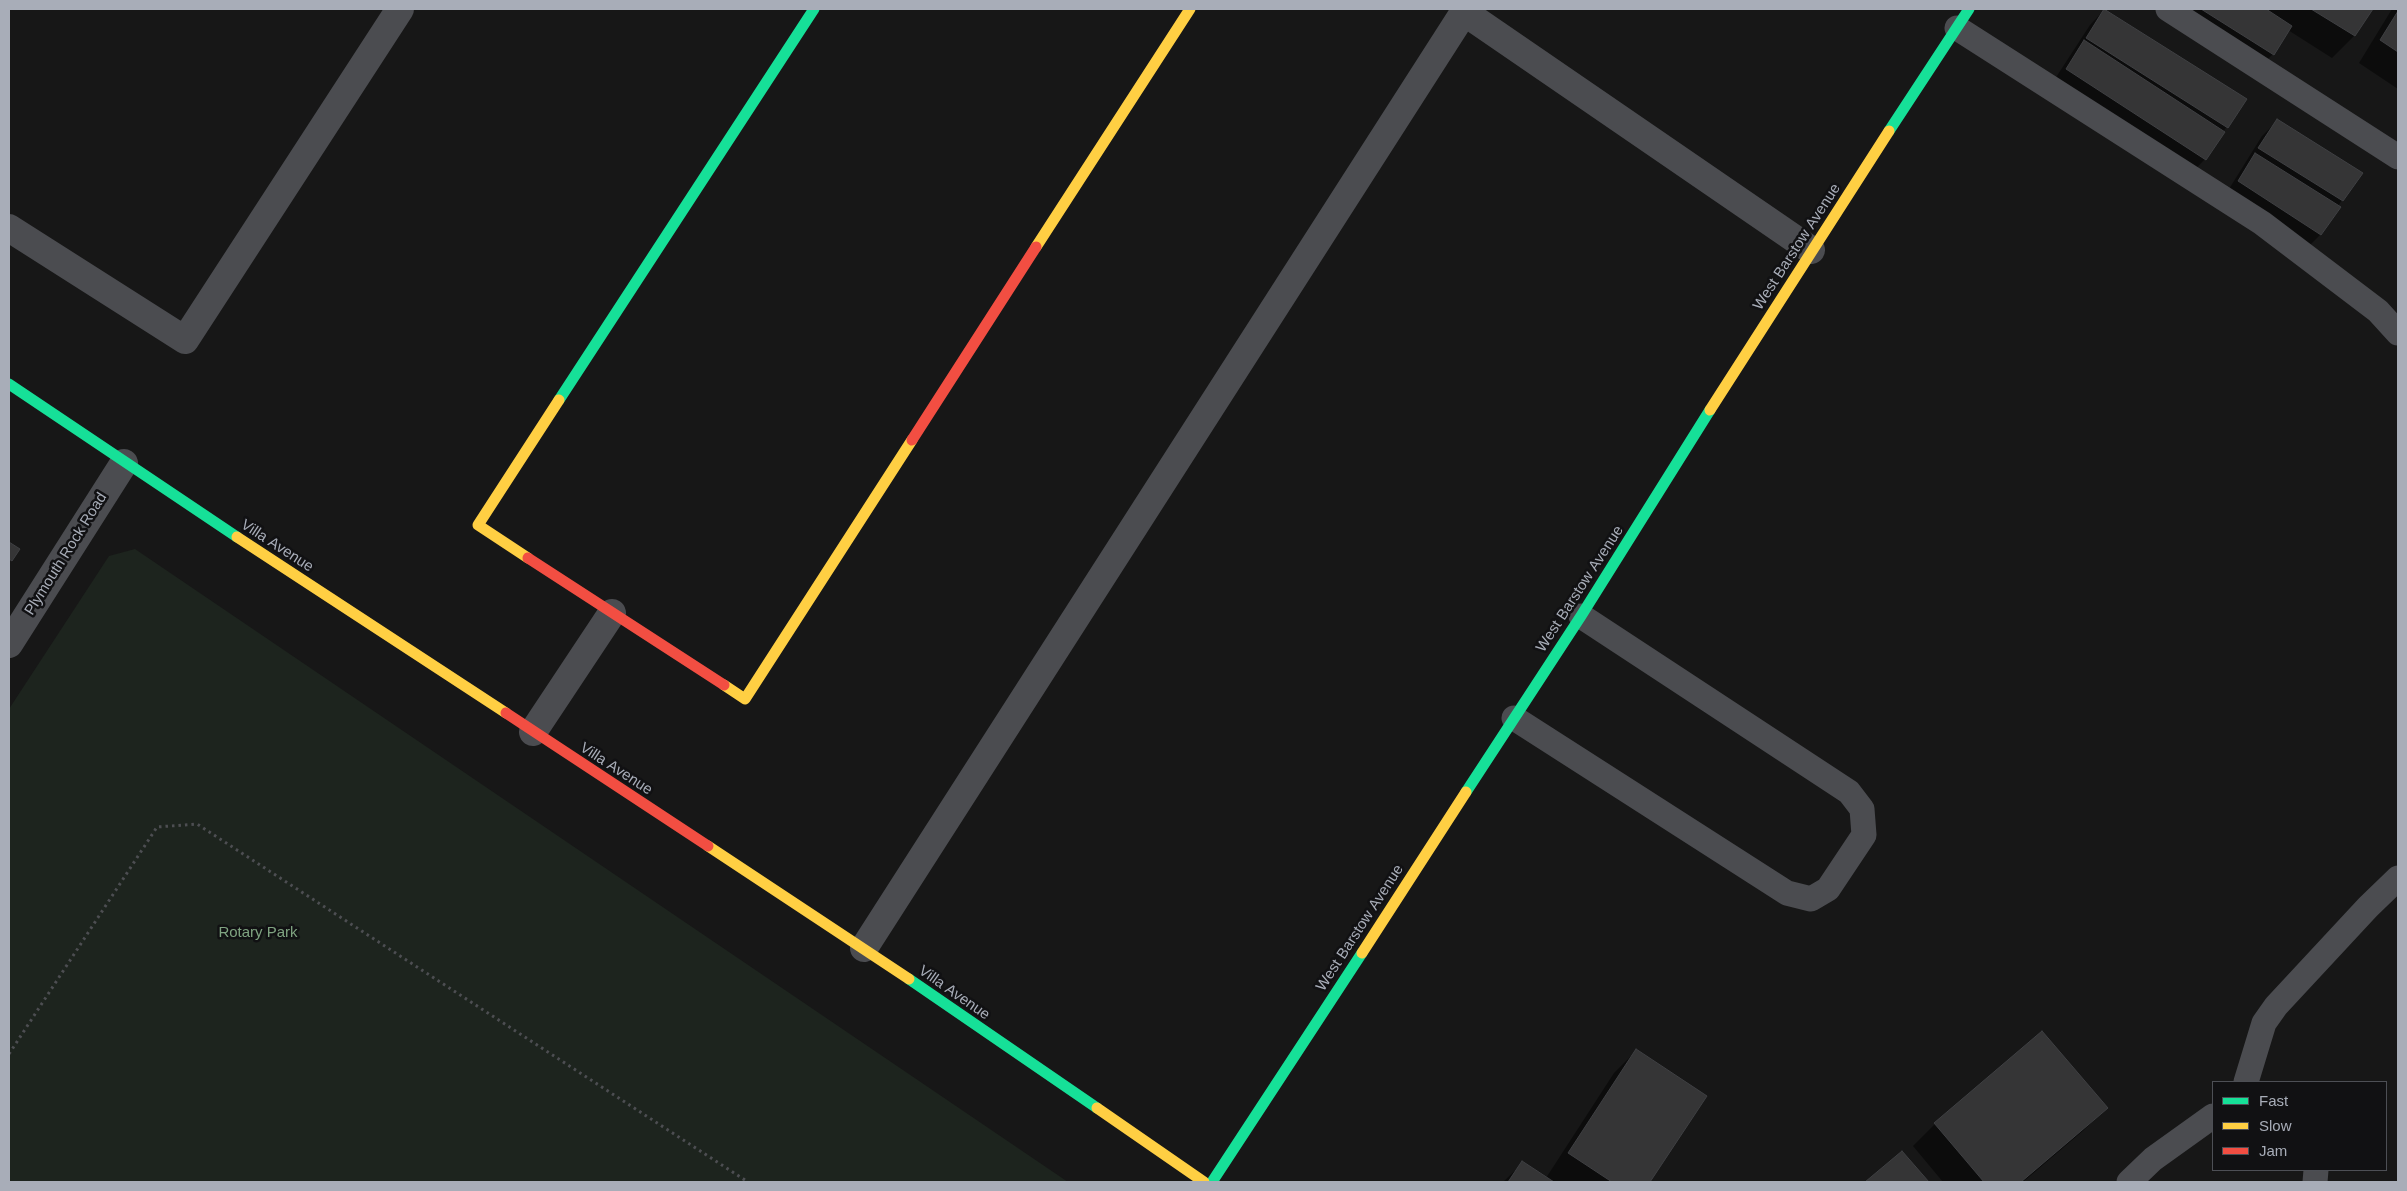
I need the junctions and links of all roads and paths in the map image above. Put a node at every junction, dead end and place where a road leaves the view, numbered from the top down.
1 (400, 9) edge
2 (814, 9) edge
3 (1190, 9) edge
4 (2168, 9) edge
5 (1465, 10) edge
6 (1963, 18) edge
7 (2398, 157) edge
8 (9, 228) edge
9 (1812, 250) junction
10 (2398, 333) edge
11 (9, 384) edge
12 (124, 463) junction
13 (612, 613) junction
14 (1581, 616) junction
15 (9, 644) edge
16 (1514, 718) junction
17 (533, 732) junction
18 (2398, 878) edge
19 (864, 948) junction
20 (9, 1054) edge
21 (2246, 1081) edge
22 (2212, 1117) edge
23 (748, 1182) edge
24 (1204, 1182) edge
25 (1212, 1182) edge
26 (2129, 1182) edge

1 - 8 street
2 - 13 main road
3 - 13 main road
4 - 7 lane
5 - 9 street
5 - 19 street
6 - 9 main road, West Barstow Avenue
6 - 10 lane
9 - 14 main road, West Barstow Avenue
11 - 12 main road, Villa Avenue
12 - 15 street, Plymouth Rock Road
12 - 17 main road, Villa Avenue
13 - 17 street
14 - 16 main road, West Barstow Avenue
14 - 16 lane
16 - 25 main road, West Barstow Avenue
17 - 19 main road, Villa Avenue
18 - 21 lane
19 - 24 main road, Villa Avenue
20 - 23 path
22 - 26 lane

